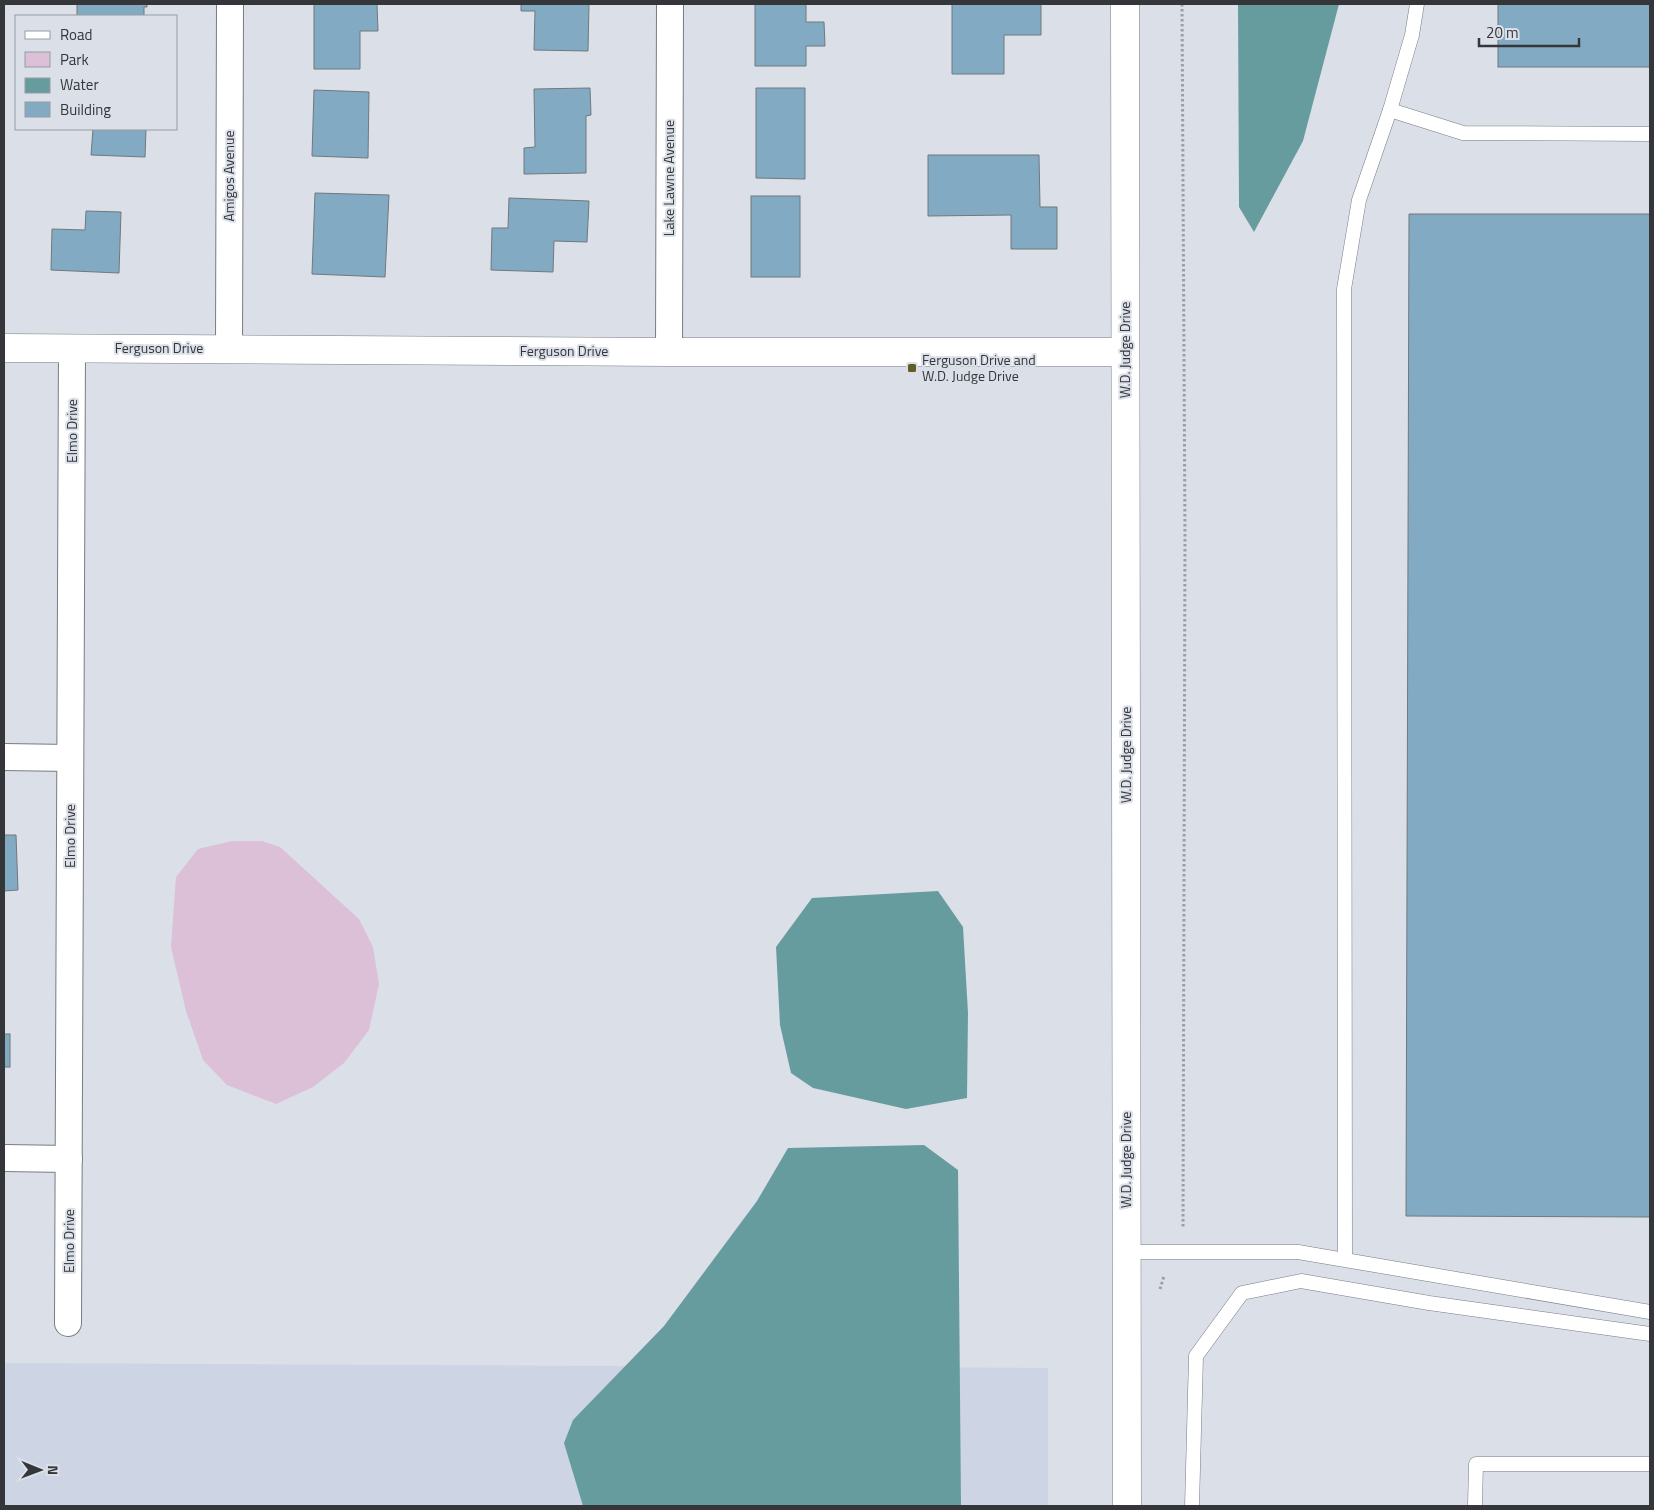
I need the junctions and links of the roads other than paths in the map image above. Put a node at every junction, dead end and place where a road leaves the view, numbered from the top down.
1 (230, 4) edge
2 (670, 4) edge
3 (1125, 4) edge
4 (1417, 4) edge
5 (1390, 110) junction
6 (1650, 134) edge
7 (4, 348) edge
8 (72, 348) junction
9 (229, 348) junction
10 (669, 352) junction
11 (1125, 352) junction
12 (4, 757) edge
13 (70, 758) junction
14 (4, 1158) edge
15 (69, 1159) junction
16 (1126, 1252) junction
17 (1345, 1260) junction
18 (1650, 1312) edge
19 (68, 1323) dead end
20 (1650, 1334) edge
21 (1650, 1464) edge
22 (1127, 1506) edge
23 (1192, 1506) edge
24 (1475, 1506) edge

1 - 9 street, Amigos Avenue
2 - 10 street, Lake Lawne Avenue
3 - 11 street, W.D. Judge Drive
4 - 5 lane
5 - 6 lane
5 - 17 lane
7 - 8 street, Ferguson Drive
8 - 9 street, Ferguson Drive
8 - 13 street, Elmo Drive
9 - 10 street, Ferguson Drive
10 - 11 street, Ferguson Drive
11 - 16 street, W.D. Judge Drive
12 - 13 street
13 - 15 street, Elmo Drive
14 - 15 street
15 - 19 street, Elmo Drive
16 - 17 lane
16 - 22 street, W.D. Judge Drive
17 - 18 lane
20 - 23 lane
21 - 24 lane

